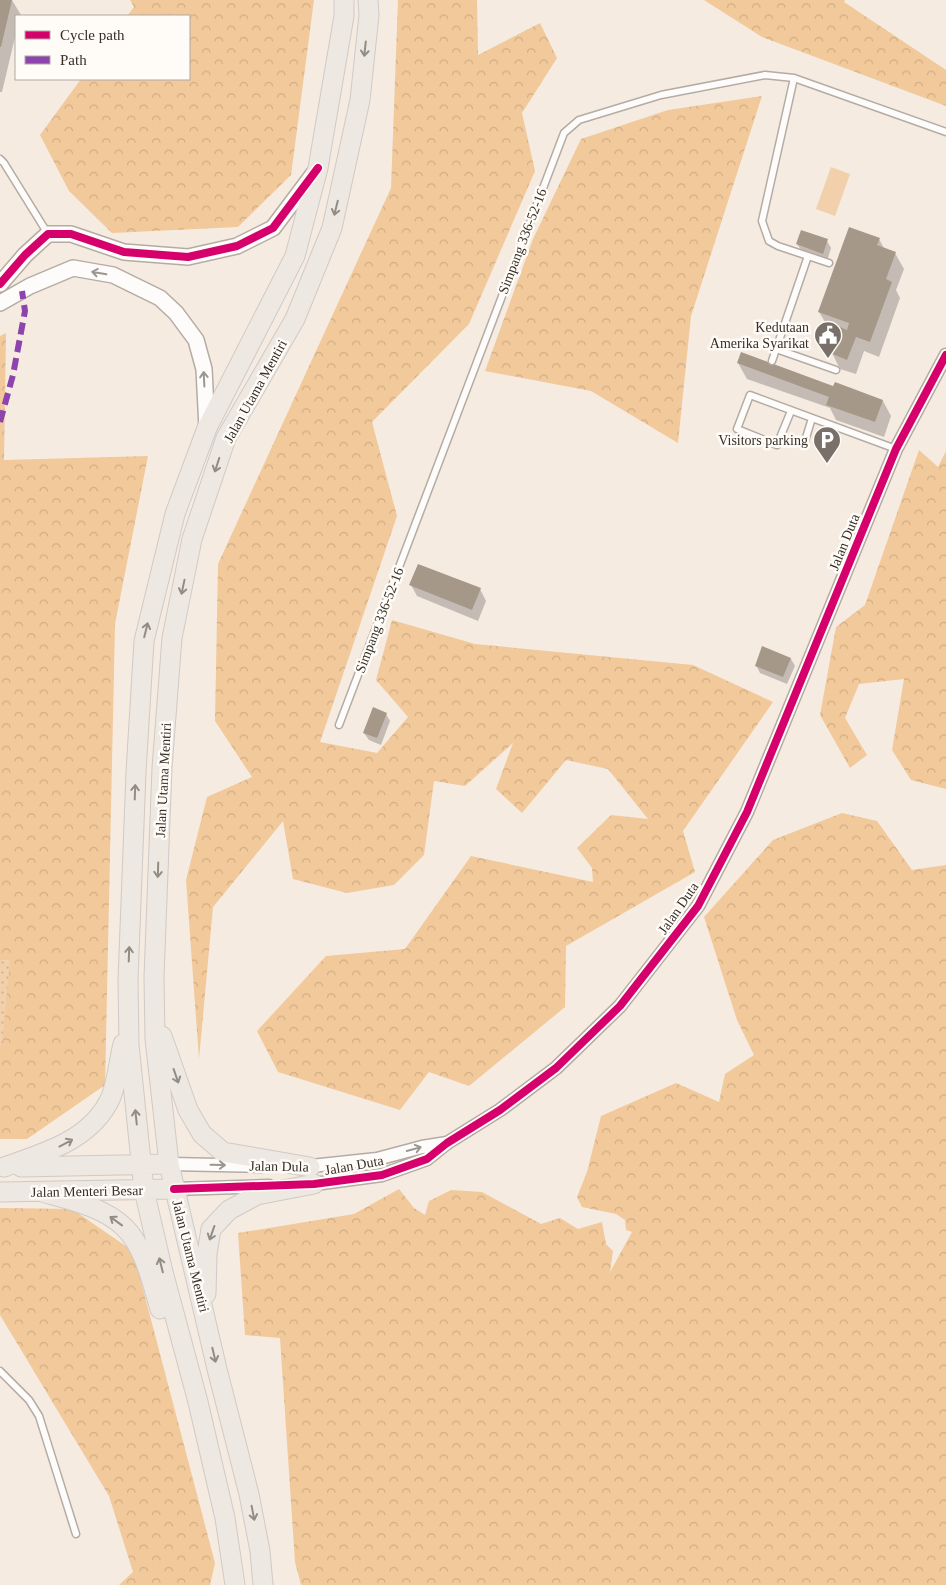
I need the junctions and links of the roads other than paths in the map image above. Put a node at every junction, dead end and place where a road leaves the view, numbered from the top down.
1 (344, 0) edge
2 (368, 0) edge
3 (794, 78) junction
4 (946, 132) edge
5 (0, 158) edge
6 (318, 168) junction
7 (48, 234) junction
8 (808, 256) junction
9 (829, 263) dead end
10 (0, 284) edge
11 (0, 303) edge
12 (776, 349) junction
13 (946, 355) edge
14 (772, 361) dead end
15 (836, 370) dead end
16 (791, 411) junction
17 (812, 418) junction
18 (207, 428) junction
19 (804, 441) dead end
20 (896, 449) junction
21 (339, 725) dead end
22 (154, 1014) junction
23 (128, 1018) junction
24 (447, 1143) junction
25 (169, 1164) junction
26 (140, 1165) junction
27 (2, 1167) edge
28 (312, 1176) junction
29 (174, 1189) junction
30 (144, 1190) junction
31 (0, 1192) edge
32 (42, 1192) junction
33 (206, 1319) junction
34 (0, 1371) edge
35 (220, 1493) junction
36 (76, 1534) dead end
37 (235, 1585) edge
38 (263, 1585) edge

1 - 6 main road, Jalan Utama Mentiri
2 -> 22 main road, Jalan Utama Mentiri
3 - 4 lane, Simpang 336-52-16
3 - 8 lane
3 - 21 lane, Simpang 336-52-16
5 - 7 lane
6 - 7 street
6 - 18 main road, Jalan Utama Mentiri
7 - 10 street
8 - 9 lane
8 - 12 lane
18 -> 11 street
12 - 14 lane
12 - 15 lane
13 - 20 street, Jalan Duta
16 - 16 lane
16 - 17 lane
17 - 19 lane
17 - 20 lane
23 -> 18 main road, Jalan Utama Mentiri
20 - 24 street, Jalan Duta
22 - 25 main road, Jalan Utama Mentiri
22 -> 28 main road
26 -> 23 main road, Jalan Utama Mentiri
27 -> 23 main road
28 -> 24 street, Jalan Dula
24 - 28 street, Jalan Duta
25 - 26 main road, Jalan Menteri Besar
25 -> 28 street, Jalan Dula
25 - 29 main road, Jalan Utama Mentiri
26 - 27 main road, Jalan Menteri Besar
26 - 30 main road, Jalan Utama Mentiri
28 - 29 street, Jalan Duta
28 -> 33 main road
29 - 30 main road, Jalan Menteri Besar
29 - 33 main road, Jalan Utama Mentiri
30 - 32 main road, Jalan Menteri Besar
35 -> 30 main road, Jalan Utama Mentiri
31 - 32 main road, Jalan Menteri Besar
35 -> 32 main road
33 -> 38 main road, Jalan Utama Mentiri
34 - 36 lane
35 - 37 main road, Jalan Utama Mentiri

